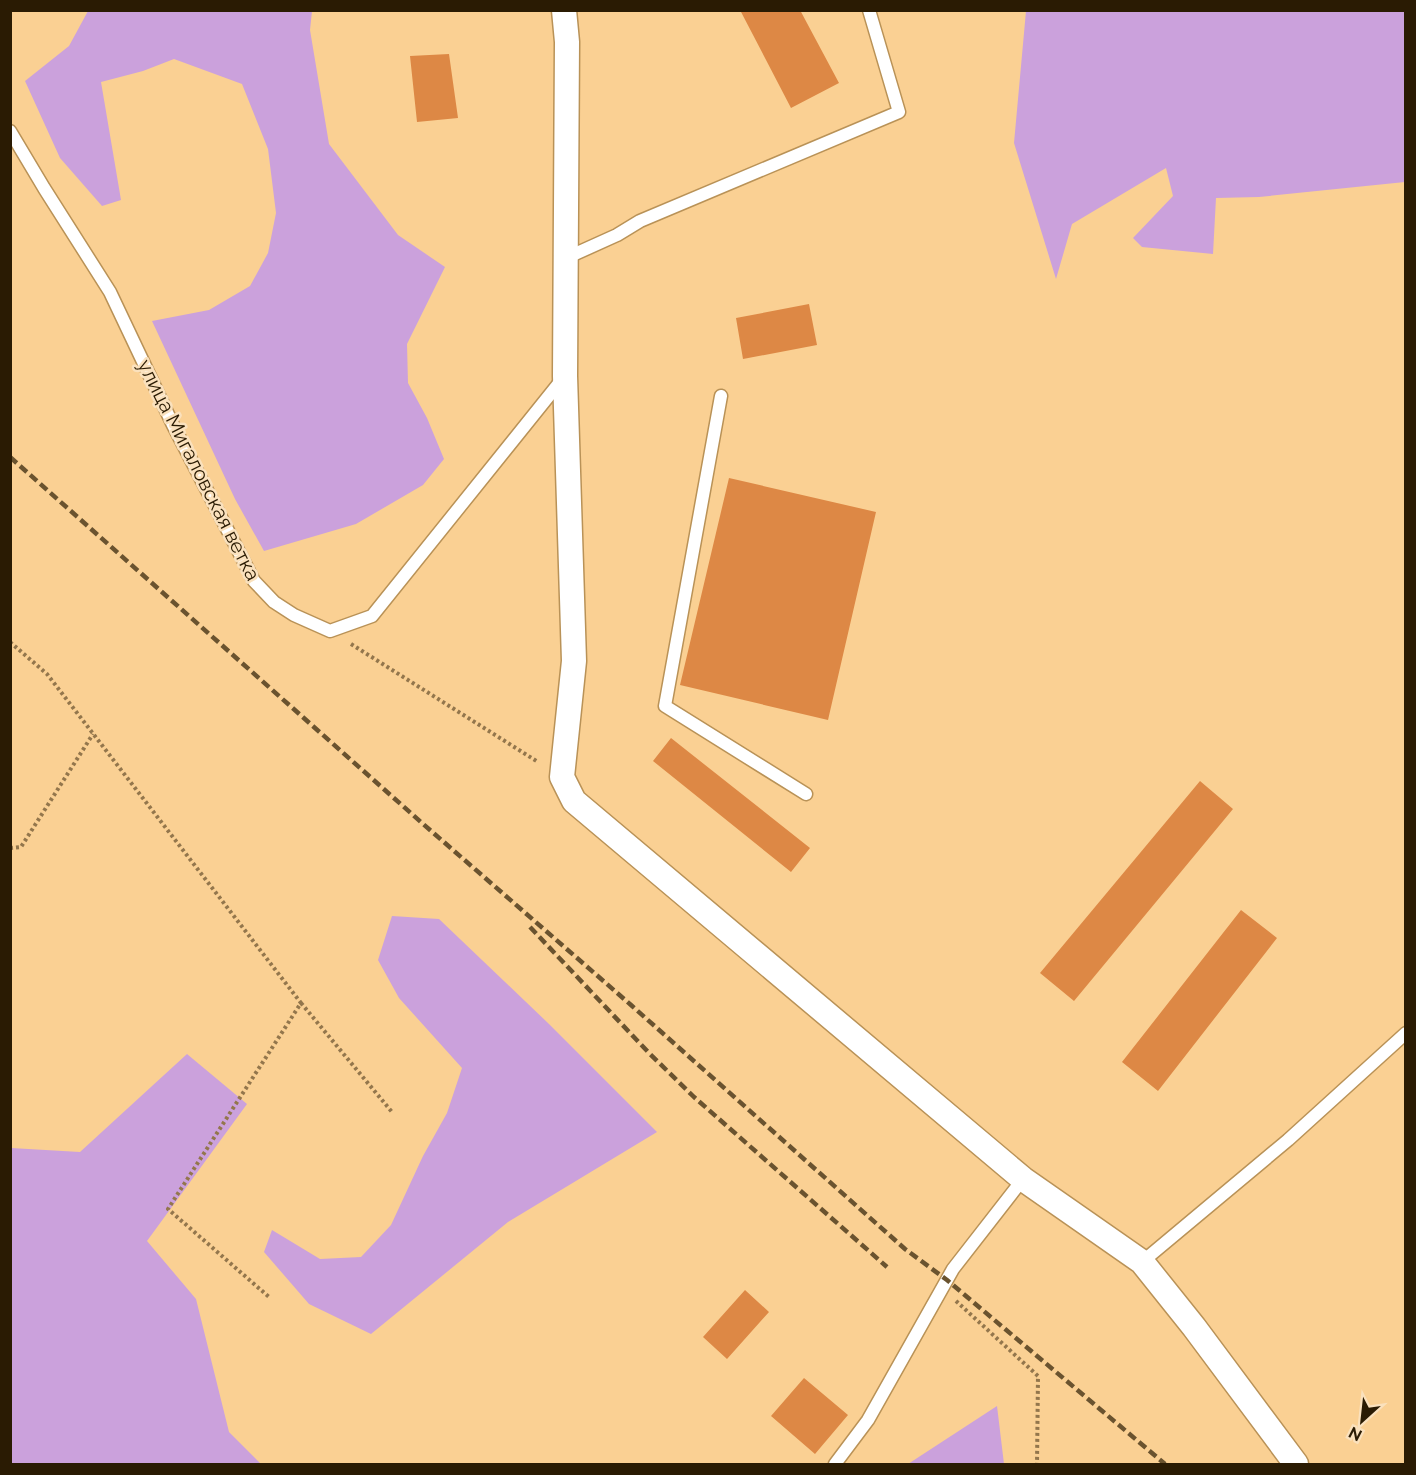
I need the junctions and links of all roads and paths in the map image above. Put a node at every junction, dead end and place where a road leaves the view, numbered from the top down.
1 (564, 10) edge
2 (868, 10) edge
3 (10, 131) edge
4 (566, 258) junction
5 (565, 376) junction
6 (721, 396) dead end
7 (330, 631) junction
8 (10, 642) edge
9 (93, 734) junction
10 (562, 777) junction
11 (806, 794) dead end
12 (10, 848) edge
13 (301, 1003) junction
14 (1406, 1033) edge
15 (392, 1112) dead end
16 (1023, 1179) junction
17 (1142, 1262) junction
18 (942, 1289) junction
19 (269, 1297) dead end
20 (834, 1464) edge
21 (1037, 1464) edge
22 (1296, 1464) edge

1 - 4 street
2 - 4 lane
3 - 7 lane, улица Мигаловская ветка
4 - 5 street
5 - 7 lane
5 - 10 street
6 - 11 lane
7 - 10 path
8 - 9 path
9 - 12 path
9 - 13 path
10 - 16 street
13 - 15 path
13 - 19 path
14 - 17 lane
16 - 17 street
16 - 18 lane
17 - 22 street
18 - 20 lane
18 - 21 path

